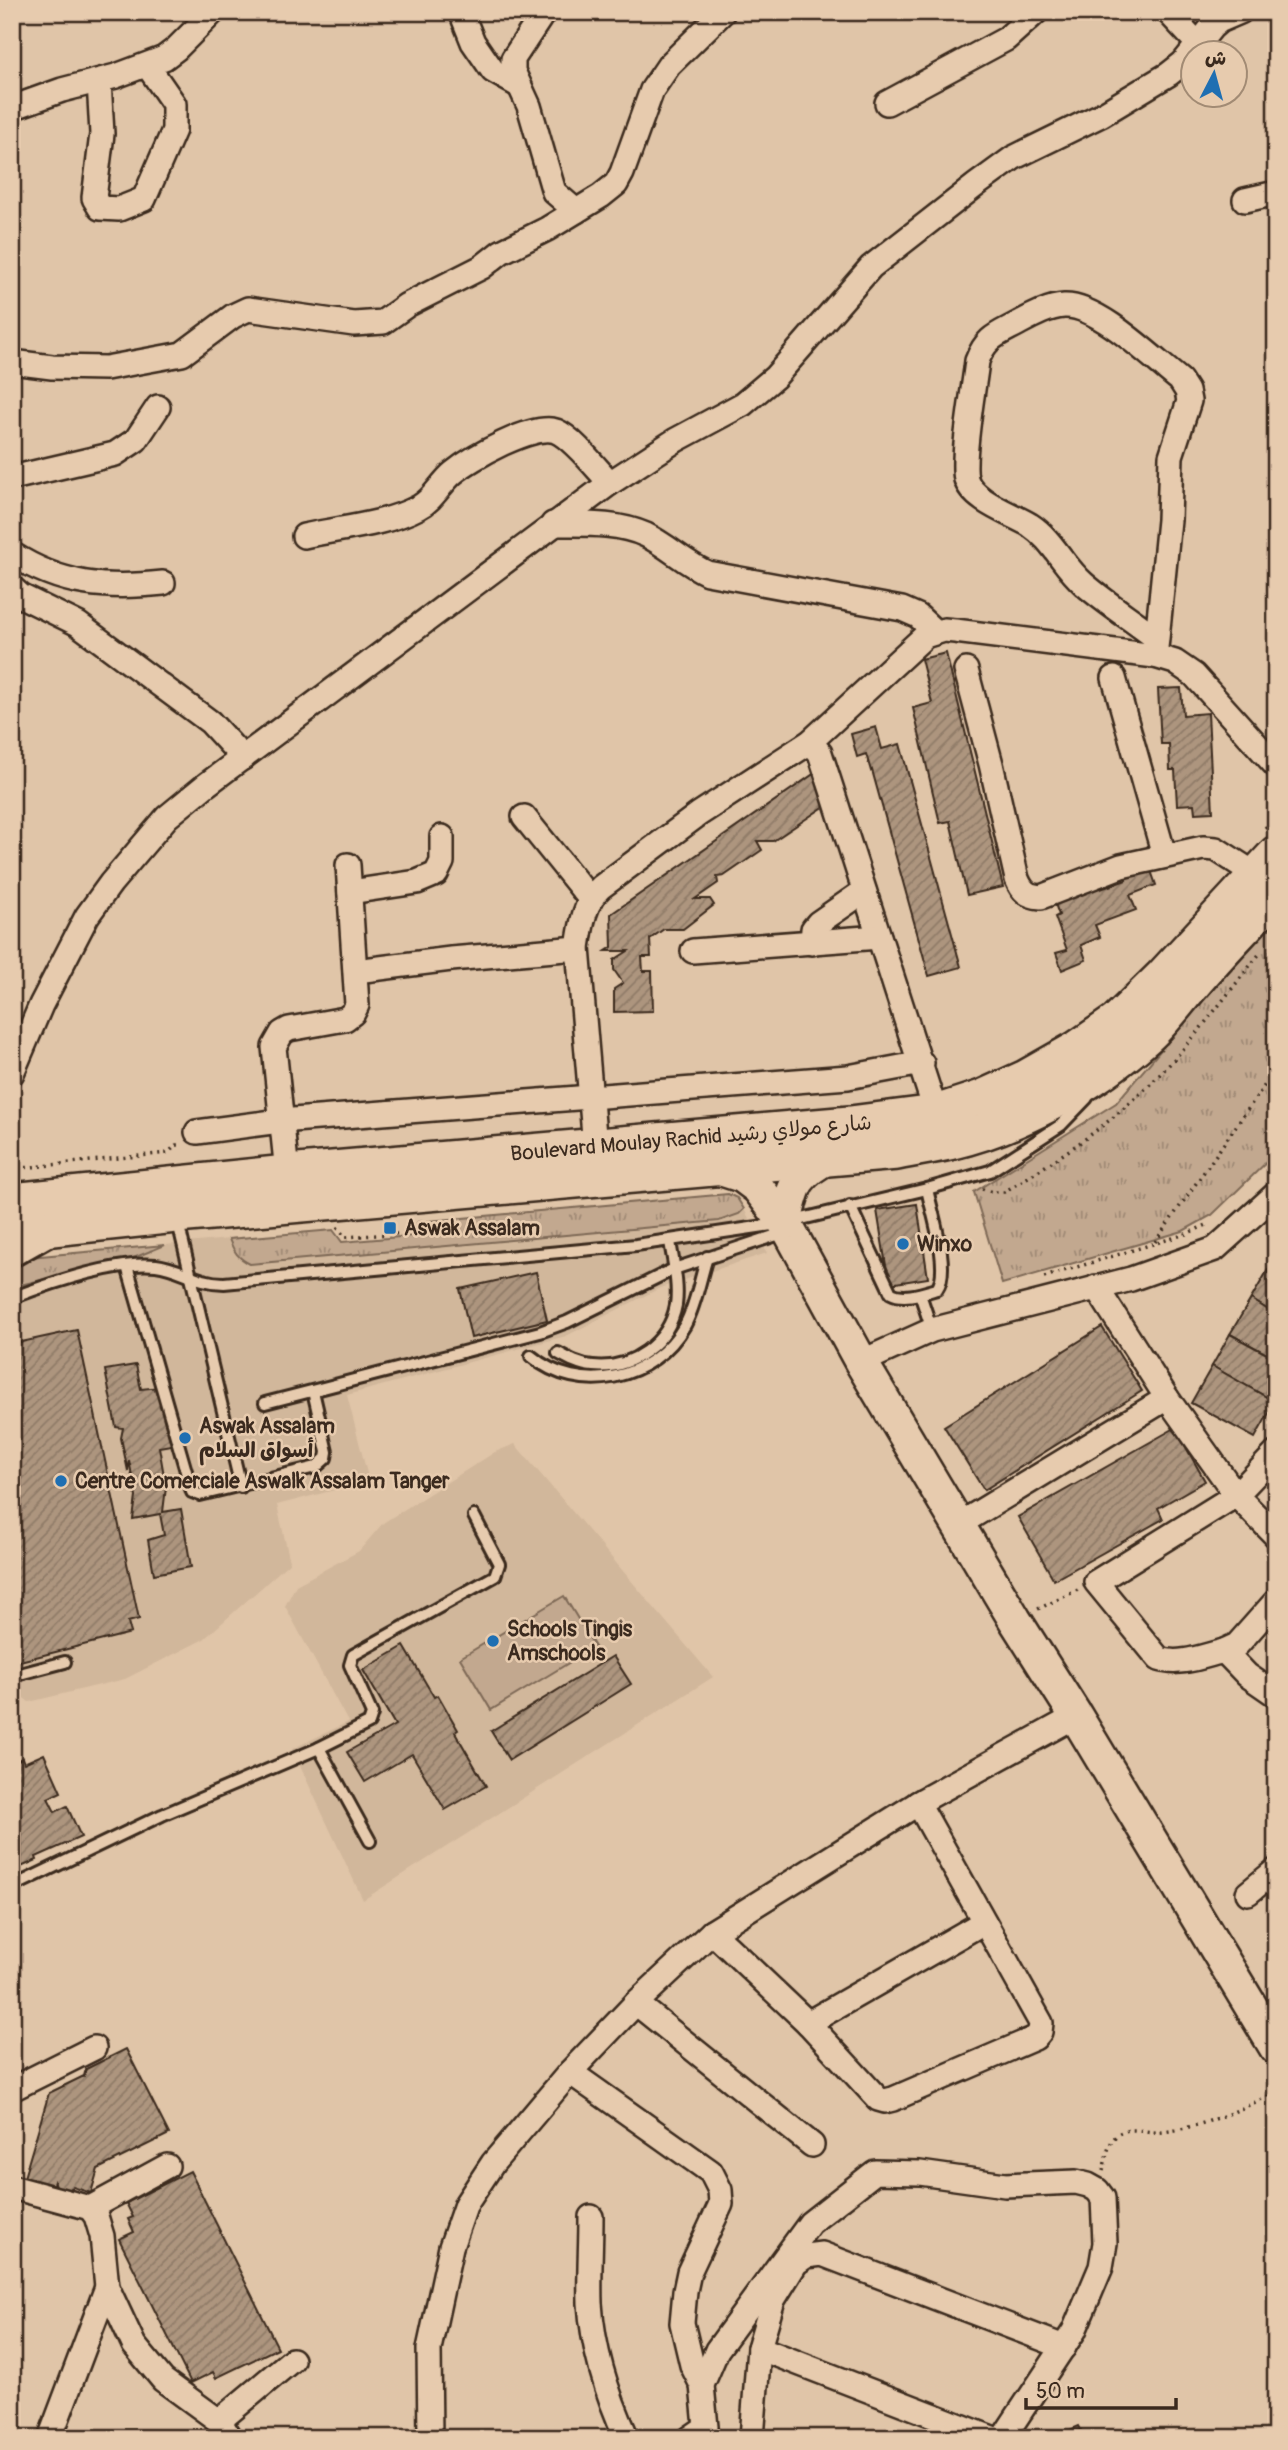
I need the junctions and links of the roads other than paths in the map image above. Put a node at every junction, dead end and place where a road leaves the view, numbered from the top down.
1 (213, 12) edge
2 (461, 12) edge
3 (544, 12) edge
4 (723, 12) edge
5 (1035, 12) edge
6 (1168, 12) edge
7 (1240, 12) edge
8 (1192, 38) edge
9 (1202, 38) edge
10 (147, 65) junction
11 (1180, 65) edge
12 (99, 80) junction
13 (518, 85) junction
14 (887, 103) dead end
15 (12, 108) edge
16 (1276, 193) edge
17 (1245, 200) dead end
18 (576, 211) junction
19 (12, 362) edge
20 (158, 407) dead end
21 (12, 478) edge
22 (610, 483) junction
23 (553, 524) junction
24 (304, 536) dead end
25 (12, 554) edge
26 (163, 583) dead end
27 (12, 588) edge
28 (935, 632) junction
29 (1156, 647) junction
30 (966, 670) dead end
31 (1114, 678) dead end
32 (810, 742) junction
33 (243, 758) junction
34 (1276, 766) edge
35 (524, 817) dead end
36 (442, 837) dead end
37 (1164, 855) junction
38 (348, 865) dead end
39 (1269, 874) edge
40 (864, 891) junction
41 (350, 892) junction
42 (591, 900) junction
43 (879, 937) junction
44 (811, 943) junction
45 (578, 948) junction
46 (693, 951) dead end
47 (356, 971) junction
48 (1147, 1036) junction
49 (922, 1063) junction
50 (12, 1073) edge
51 (590, 1096) junction
52 (936, 1113) junction
53 (280, 1121) junction
54 (197, 1132) dead end
55 (595, 1147) junction
56 (829, 1157) junction
57 (717, 1168) junction
58 (286, 1173) junction
59 (928, 1189) junction
60 (1274, 1198) edge
61 (12, 1201) edge
62 (850, 1206) junction
63 (176, 1215) junction
64 (787, 1227) junction
65 (22, 1236) edge
66 (670, 1241) junction
67 (707, 1257) junction
68 (127, 1266) junction
69 (674, 1269) junction
70 (190, 1278) junction
71 (1096, 1287) junction
72 (920, 1294) junction
73 (12, 1298) edge
74 (932, 1330) junction
75 (558, 1353) dead end
76 (531, 1356) dead end
77 (861, 1362) junction
78 (313, 1391) junction
79 (1167, 1398) junction
80 (265, 1403) dead end
81 (1276, 1453) edge
82 (241, 1487) junction
83 (1236, 1495) junction
84 (474, 1516) dead end
85 (958, 1525) junction
86 (1276, 1536) edge
87 (1276, 1601) edge
88 (1224, 1651) junction
89 (65, 1662) dead end
90 (12, 1676) edge
91 (1276, 1695) edge
92 (1076, 1716) junction
93 (319, 1748) junction
94 (918, 1803) junction
95 (370, 1841) dead end
96 (1276, 1870) edge
97 (12, 1887) edge
98 (1248, 1893) dead end
99 (984, 1922) junction
100 (712, 1931) junction
101 (636, 2003) junction
102 (808, 2023) junction
103 (1272, 2032) edge
104 (94, 2048) dead end
105 (570, 2072) junction
106 (12, 2090) edge
107 (812, 2144) dead end
108 (167, 2166) dead end
109 (12, 2187) edge
110 (90, 2208) junction
111 (591, 2217) dead end
112 (107, 2287) junction
113 (759, 2347) junction
114 (1064, 2347) junction
115 (292, 2360) dead end
116 (702, 2385) junction
117 (225, 2429) edge
118 (50, 2438) edge
119 (430, 2438) edge
120 (626, 2438) edge
121 (690, 2438) edge
122 (752, 2438) edge
123 (992, 2438) edge
124 (1003, 2438) edge

1 - 10 street
2 - 13 street
3 - 13 street
4 - 18 street
5 - 14 street
6 - 8 street
7 - 9 street
10 - 12 street
10 - 12 street
11 - 22 street
12 - 15 street
13 - 18 street
16 - 17 street
18 - 19 street
20 - 21 street
22 - 23 street
22 - 24 street
23 - 28 street
23 - 33 street
25 - 26 street
27 - 33 street
28 - 29 street
28 - 32 street
29 - 29 street
29 - 34 street
30 - 37 street
31 - 37 street
32 - 40 street
32 - 42 street
33 - 50 street
35 - 42 street
36 - 41 street
37 - 39 street
38 - 41 street
39 - 48 main road, Boulevard Moulay Rachid شارع مولاي رشيد
39 - 52 main road, Boulevard Moulay Rachid شارع مولاي رشيد
40 - 43 street
40 - 44 street
41 - 47 street
42 - 45 street
43 - 44 street
43 - 49 street
44 - 46 street
45 - 47 street
45 - 51 street
47 - 53 street
48 - 56 main road, Boulevard Moulay Rachid شارع مولاي رشيد
48 - 59 lane
49 - 51 street
49 - 52 street
51 - 53 street
51 - 55 street
52 - 55 main road, Boulevard Moulay Rachid شارع مولاي رشيد
53 - 54 street
53 - 58 street
55 - 58 main road, Boulevard Moulay Rachid شارع مولاي رشيد
56 - 57 main road, Boulevard Moulay Rachid شارع مولاي رشيد
56 - 64 street
57 - 63 main road, Boulevard Moulay Rachid شارع مولاي رشيد
57 - 64 street
58 - 61 main road, Boulevard Moulay Rachid شارع مولاي رشيد
59 - 62 lane
59 - 72 lane
60 - 71 street
62 - 64 lane
62 - 72 lane
63 - 65 main road, Boulevard Moulay Rachid شارع مولاي رشيد
63 - 70 lane
64 - 66 lane
64 - 67 lane
64 - 77 street
66 - 69 lane
66 - 70 lane
67 - 69 lane
67 - 76 lane
68 - 70 lane
68 - 73 lane
68 - 82 lane
69 - 75 lane
69 - 78 lane
70 - 82 lane
71 - 74 street
71 - 79 street
72 - 74 lane
74 - 77 street
77 - 85 street
78 - 80 lane
78 - 82 lane
79 - 83 street
79 - 85 street
81 - 83 street
83 - 86 street
83 - 88 street
84 - 93 lane
85 - 92 street
87 - 88 street
88 - 91 street
89 - 90 lane
92 - 94 street
92 - 103 street
93 - 95 lane
93 - 97 lane
94 - 99 street
94 - 100 street
96 - 98 street
99 - 102 street
99 - 102 street
100 - 101 street
100 - 102 street
101 - 105 street
101 - 107 street
104 - 106 street
105 - 116 street
105 - 119 street
108 - 110 street
109 - 110 street
110 - 112 street
111 - 120 street
112 - 117 street
112 - 118 street
113 - 114 street
113 - 122 street
113 - 123 street
114 - 116 street
114 - 124 street
115 - 117 street
116 - 121 street

